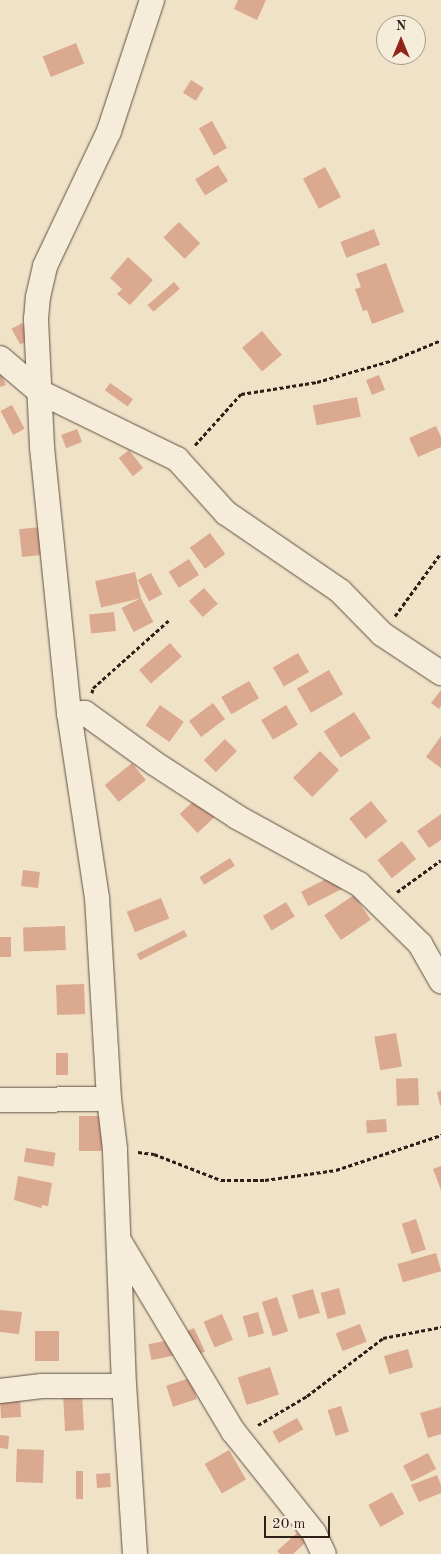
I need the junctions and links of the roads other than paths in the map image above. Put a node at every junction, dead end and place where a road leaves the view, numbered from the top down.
1 (152, 0) edge
2 (0, 358) edge
3 (40, 392) junction
4 (441, 673) edge
5 (77, 713) junction
6 (441, 980) edge
7 (109, 1098) junction
8 (0, 1100) edge
9 (119, 1240) junction
10 (124, 1386) junction
11 (0, 1391) edge
12 (134, 1554) edge
13 (324, 1554) edge

1 - 3 street
2 - 3 street
3 - 4 street
3 - 5 street
5 - 6 street
5 - 7 street
7 - 8 street
7 - 9 street
9 - 10 street
9 - 13 street
10 - 11 street
10 - 12 street

